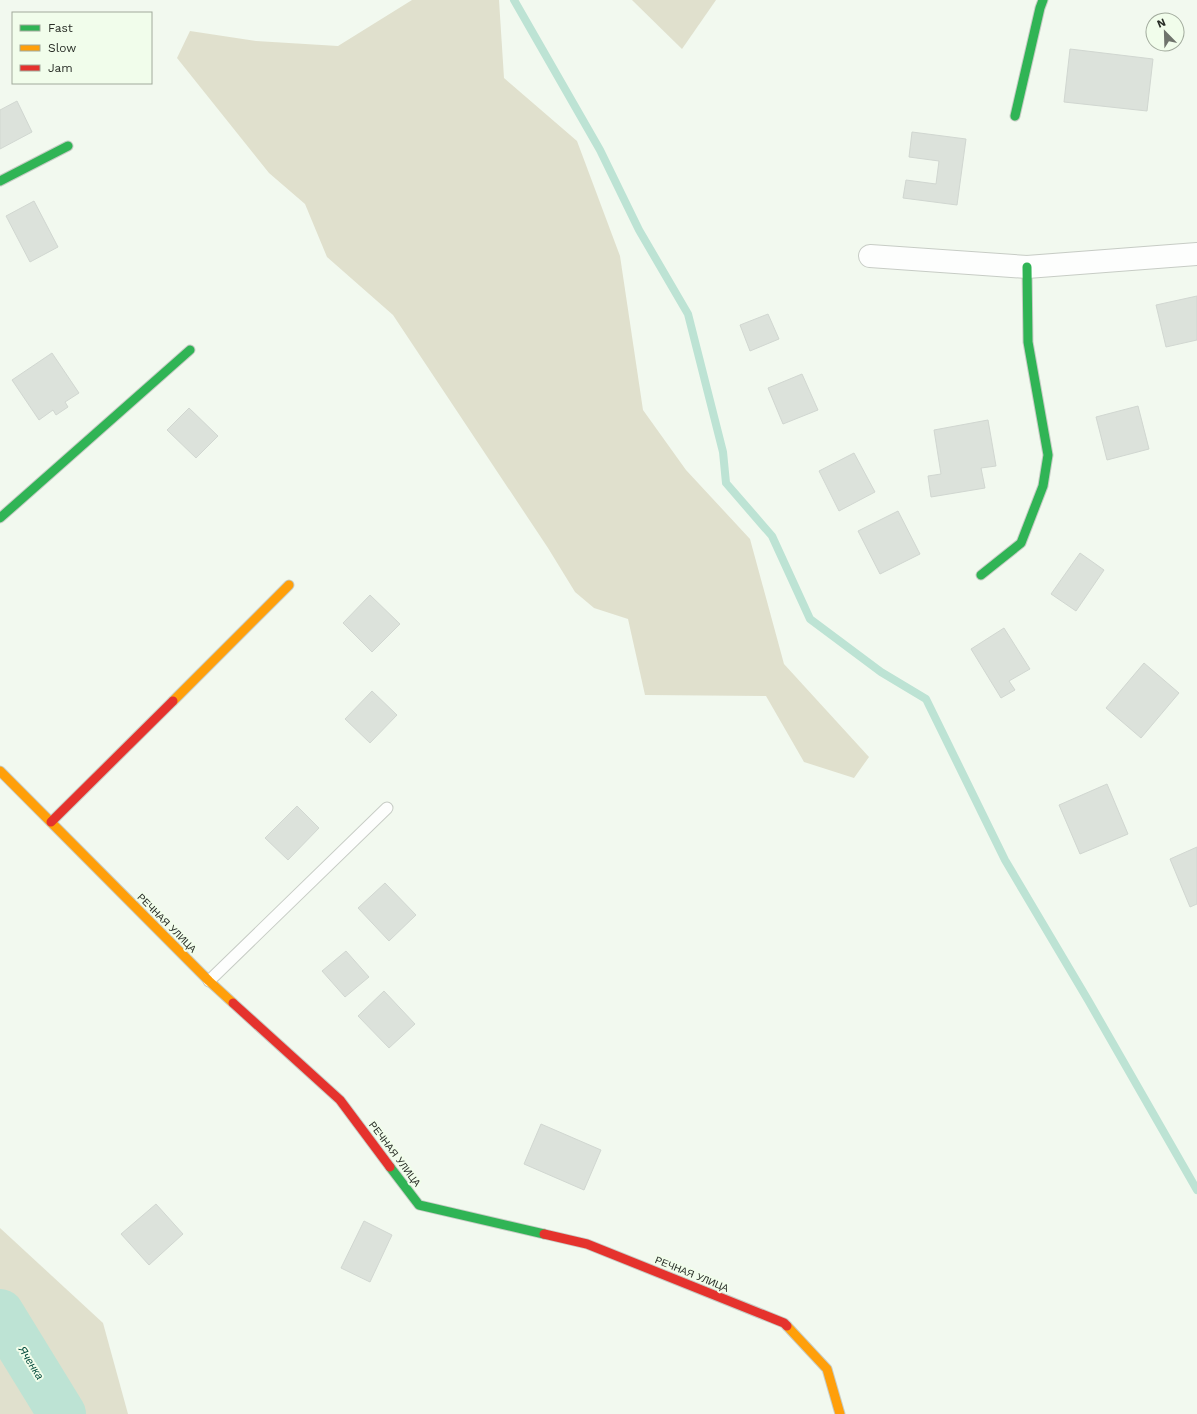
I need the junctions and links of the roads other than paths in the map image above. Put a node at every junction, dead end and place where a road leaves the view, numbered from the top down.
1 (1043, 0) edge
2 (1015, 116) dead end
3 (68, 146) dead end
4 (0, 181) edge
5 (1197, 254) edge
6 (870, 256) dead end
7 (1027, 267) junction
8 (190, 350) dead end
9 (0, 518) edge
10 (981, 575) dead end
11 (290, 586) dead end
12 (0, 771) edge
13 (387, 808) dead end
14 (51, 822) junction
15 (209, 981) junction
16 (840, 1414) edge

1 - 2 street
3 - 4 street
5 - 7 street
6 - 7 street
7 - 10 street
8 - 9 street
11 - 14 street
12 - 14 street, РЕЧНАЯ УЛИЦА
13 - 15 lane
14 - 15 street, РЕЧНАЯ УЛИЦА
15 - 16 street, РЕЧНАЯ УЛИЦА

